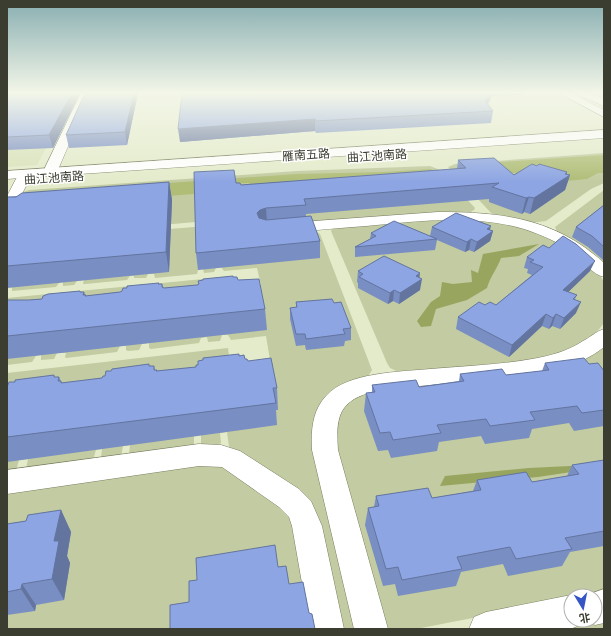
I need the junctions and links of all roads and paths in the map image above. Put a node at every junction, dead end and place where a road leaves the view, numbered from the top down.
1 (72, 123) edge
2 (604, 134) edge
3 (604, 144) edge
4 (50, 172) junction
5 (7, 175) edge
6 (22, 180) junction
7 (7, 181) edge
8 (7, 207) edge
9 (275, 229) edge
10 (604, 272) edge
11 (604, 336) edge
12 (7, 482) edge
13 (563, 614) edge
14 (328, 629) edge
15 (371, 629) edge
16 (486, 629) edge

1 - 4 street
2 - 4 main road, 雁南五路
3 - 6 main road, 曲江池南路
4 - 5 main road, 雁南五路
6 - 7 main road, 曲江池南路
6 - 8 street
9 - 10 street
11 - 15 street
12 - 14 street
13 - 16 street

